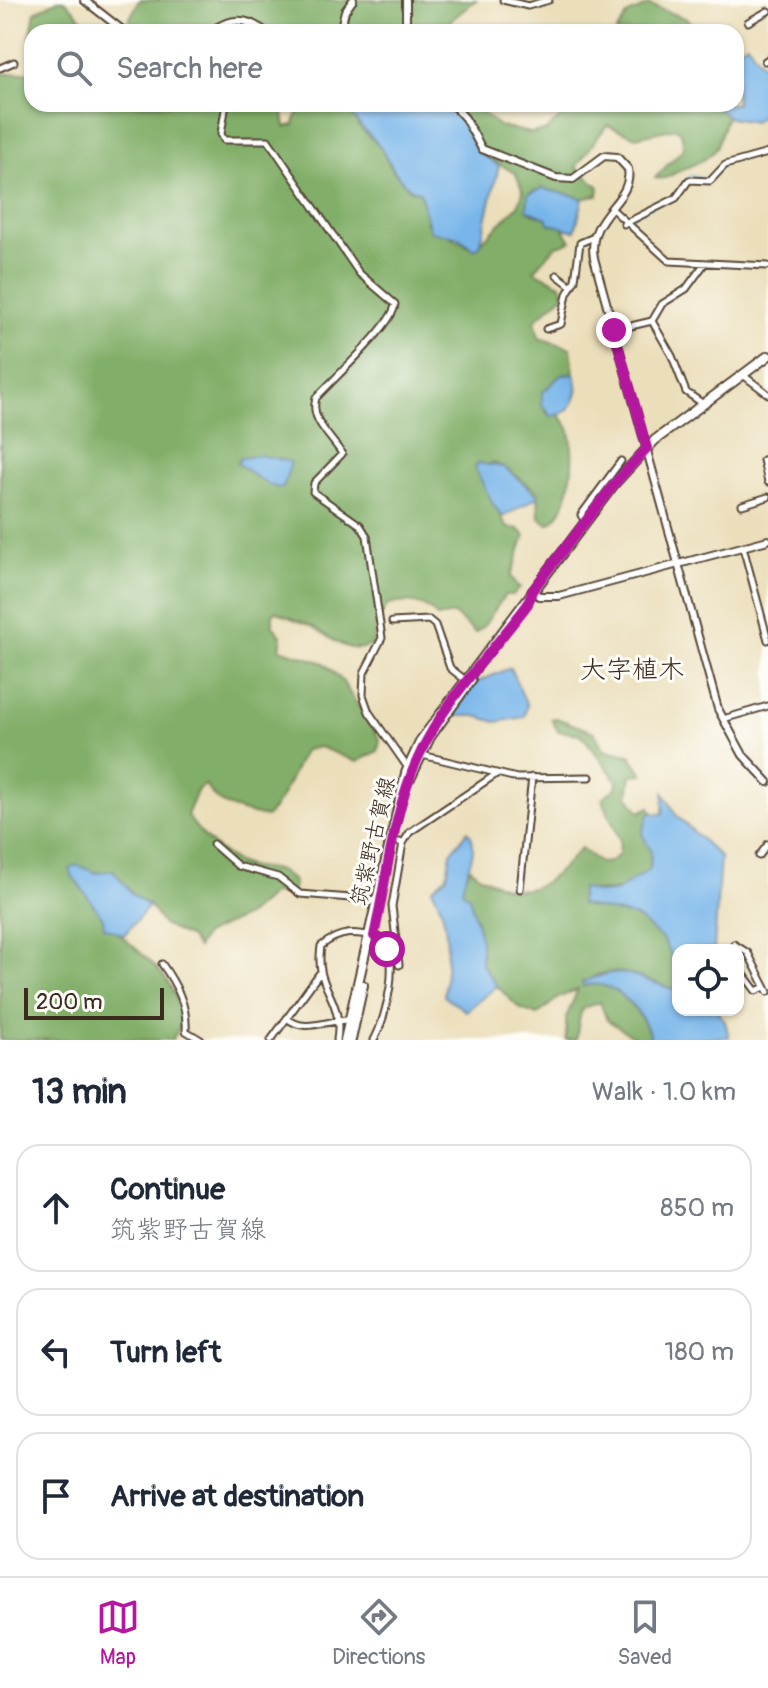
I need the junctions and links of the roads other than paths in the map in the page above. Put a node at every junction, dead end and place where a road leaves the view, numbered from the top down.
1 (84, 0) edge
2 (353, 0) edge
3 (406, 0) edge
4 (503, 0) edge
5 (549, 0) edge
6 (768, 11) edge
7 (748, 22) dead end
8 (115, 24) edge
9 (226, 24) edge
10 (256, 24) edge
11 (342, 24) edge
12 (406, 24) edge
13 (14, 62) dead end
14 (0, 68) edge
15 (225, 112) edge
16 (459, 112) edge
17 (768, 153) edge
18 (610, 207) junction
19 (624, 224) junction
20 (594, 237) junction
21 (705, 263) junction
22 (768, 266) edge
23 (557, 275) dead end
24 (570, 285) junction
25 (652, 321) junction
26 (546, 329) dead end
27 (614, 330) junction
28 (768, 356) edge
29 (743, 374) junction
30 (768, 394) edge
31 (703, 404) junction
32 (647, 448) junction
33 (768, 458) edge
34 (621, 461) dead end
35 (768, 482) edge
36 (768, 497) edge
37 (742, 505) dead end
38 (586, 522) junction
39 (768, 540) edge
40 (743, 547) junction
41 (679, 564) junction
42 (532, 591) junction
43 (392, 622) dead end
44 (768, 640) edge
45 (464, 679) junction
46 (768, 706) edge
47 (723, 719) junction
48 (416, 754) junction
49 (410, 769) junction
50 (495, 775) junction
51 (532, 777) junction
52 (590, 777) dead end
53 (768, 782) edge
54 (396, 841) junction
55 (213, 844) dead end
56 (768, 844) edge
57 (759, 856) dead end
58 (520, 889) dead end
59 (376, 900) junction
60 (371, 936) junction
61 (744, 950) edge
62 (162, 964) dead end
63 (399, 965) dead end
64 (319, 974) junction
65 (744, 975) edge
66 (767, 989) edge
67 (287, 1018) junction
68 (345, 1020) junction
69 (201, 1040) edge
70 (271, 1040) edge
71 (337, 1040) edge
72 (345, 1040) edge
73 (351, 1040) edge
74 (374, 1040) edge

1 - 8 street
2 - 11 street
3 - 12 street
4 - 5 street
6 - 7 street
9 - 10 street
13 - 14 street
15 - 49 street
16 - 18 street
17 - 19 street
18 - 19 street
18 - 20 street
19 - 21 street
20 - 24 street
20 - 27 street
21 - 22 street
21 - 25 street
23 - 24 street
24 - 26 street
25 - 27 street
25 - 31 street
27 - 32 street
28 - 29 main road, 筑紫野古賀線
29 - 30 street
29 - 31 main road, 筑紫野古賀線
31 - 32 main road, 筑紫野古賀線
32 - 38 main road, 筑紫野古賀線
32 - 41 street
33 - 35 street
34 - 38 street
36 - 37 street
38 - 42 main road, 筑紫野古賀線
39 - 40 street
40 - 41 street
40 - 44 street
41 - 42 street
41 - 47 street
42 - 45 main road, 筑紫野古賀線
42 - 48 main road, 筑紫野古賀線
43 - 45 street
45 - 48 main road, 筑紫野古賀線
46 - 47 street
47 - 53 street
48 - 49 main road, 筑紫野古賀線
48 - 50 street
49 - 54 main road, 筑紫野古賀線
50 - 51 street
50 - 54 street
51 - 52 street
51 - 58 street
54 - 59 main road, 筑紫野古賀線
54 - 60 main road, 筑紫野古賀線
54 - 63 street
55 - 59 street
56 - 57 street
59 - 60 main road, 筑紫野古賀線
60 - 64 street
60 - 68 main road, 筑紫野古賀線
60 - 73 main road, 筑紫野古賀線
60 - 74 street
61 - 66 street
62 - 69 street
64 - 67 street
64 - 68 street
65 - 66 street
67 - 68 street
67 - 70 street
68 - 71 street
68 - 72 main road, 筑紫野古賀線

